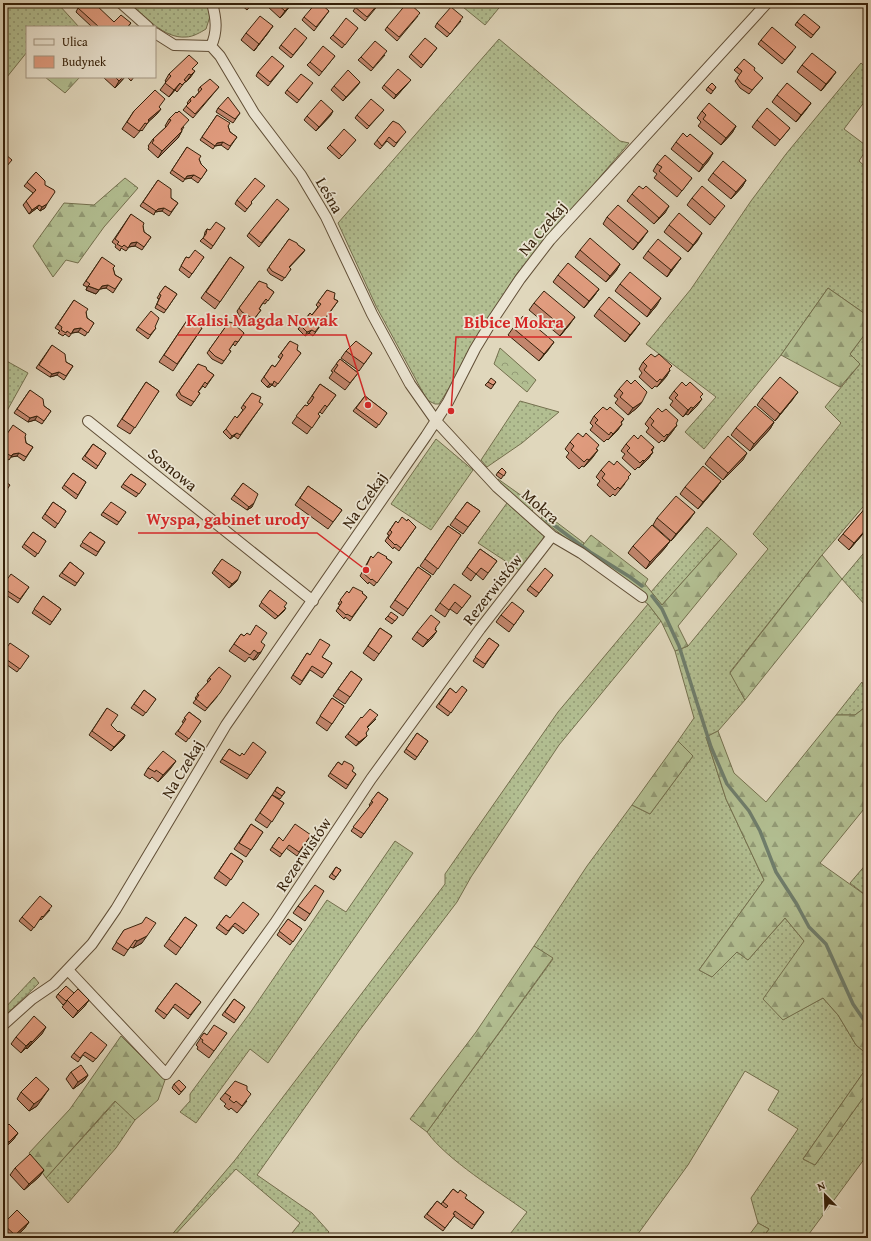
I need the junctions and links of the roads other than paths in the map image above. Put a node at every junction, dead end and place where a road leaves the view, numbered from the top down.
1 (121, 3) edge
2 (212, 3) edge
3 (767, 3) edge
4 (147, 26) edge
5 (156, 34) edge
6 (211, 46) junction
7 (88, 420) dead end
8 (436, 421) junction
9 (552, 536) junction
10 (642, 597) dead end
11 (313, 601) junction
12 (68, 970) junction
13 (3, 1025) edge

1 - 4 street
2 - 6 street
3 - 8 street, Na Czekaj
5 - 6 street
6 - 8 street, Leśna
7 - 11 street, Sosnowa
8 - 9 street, Mokra
8 - 11 street, Na Czekaj
9 - 10 street, Mokra
9 - 12 street, Rezerwistów
11 - 12 street, Na Czekaj
12 - 13 street, Na Czekaj

